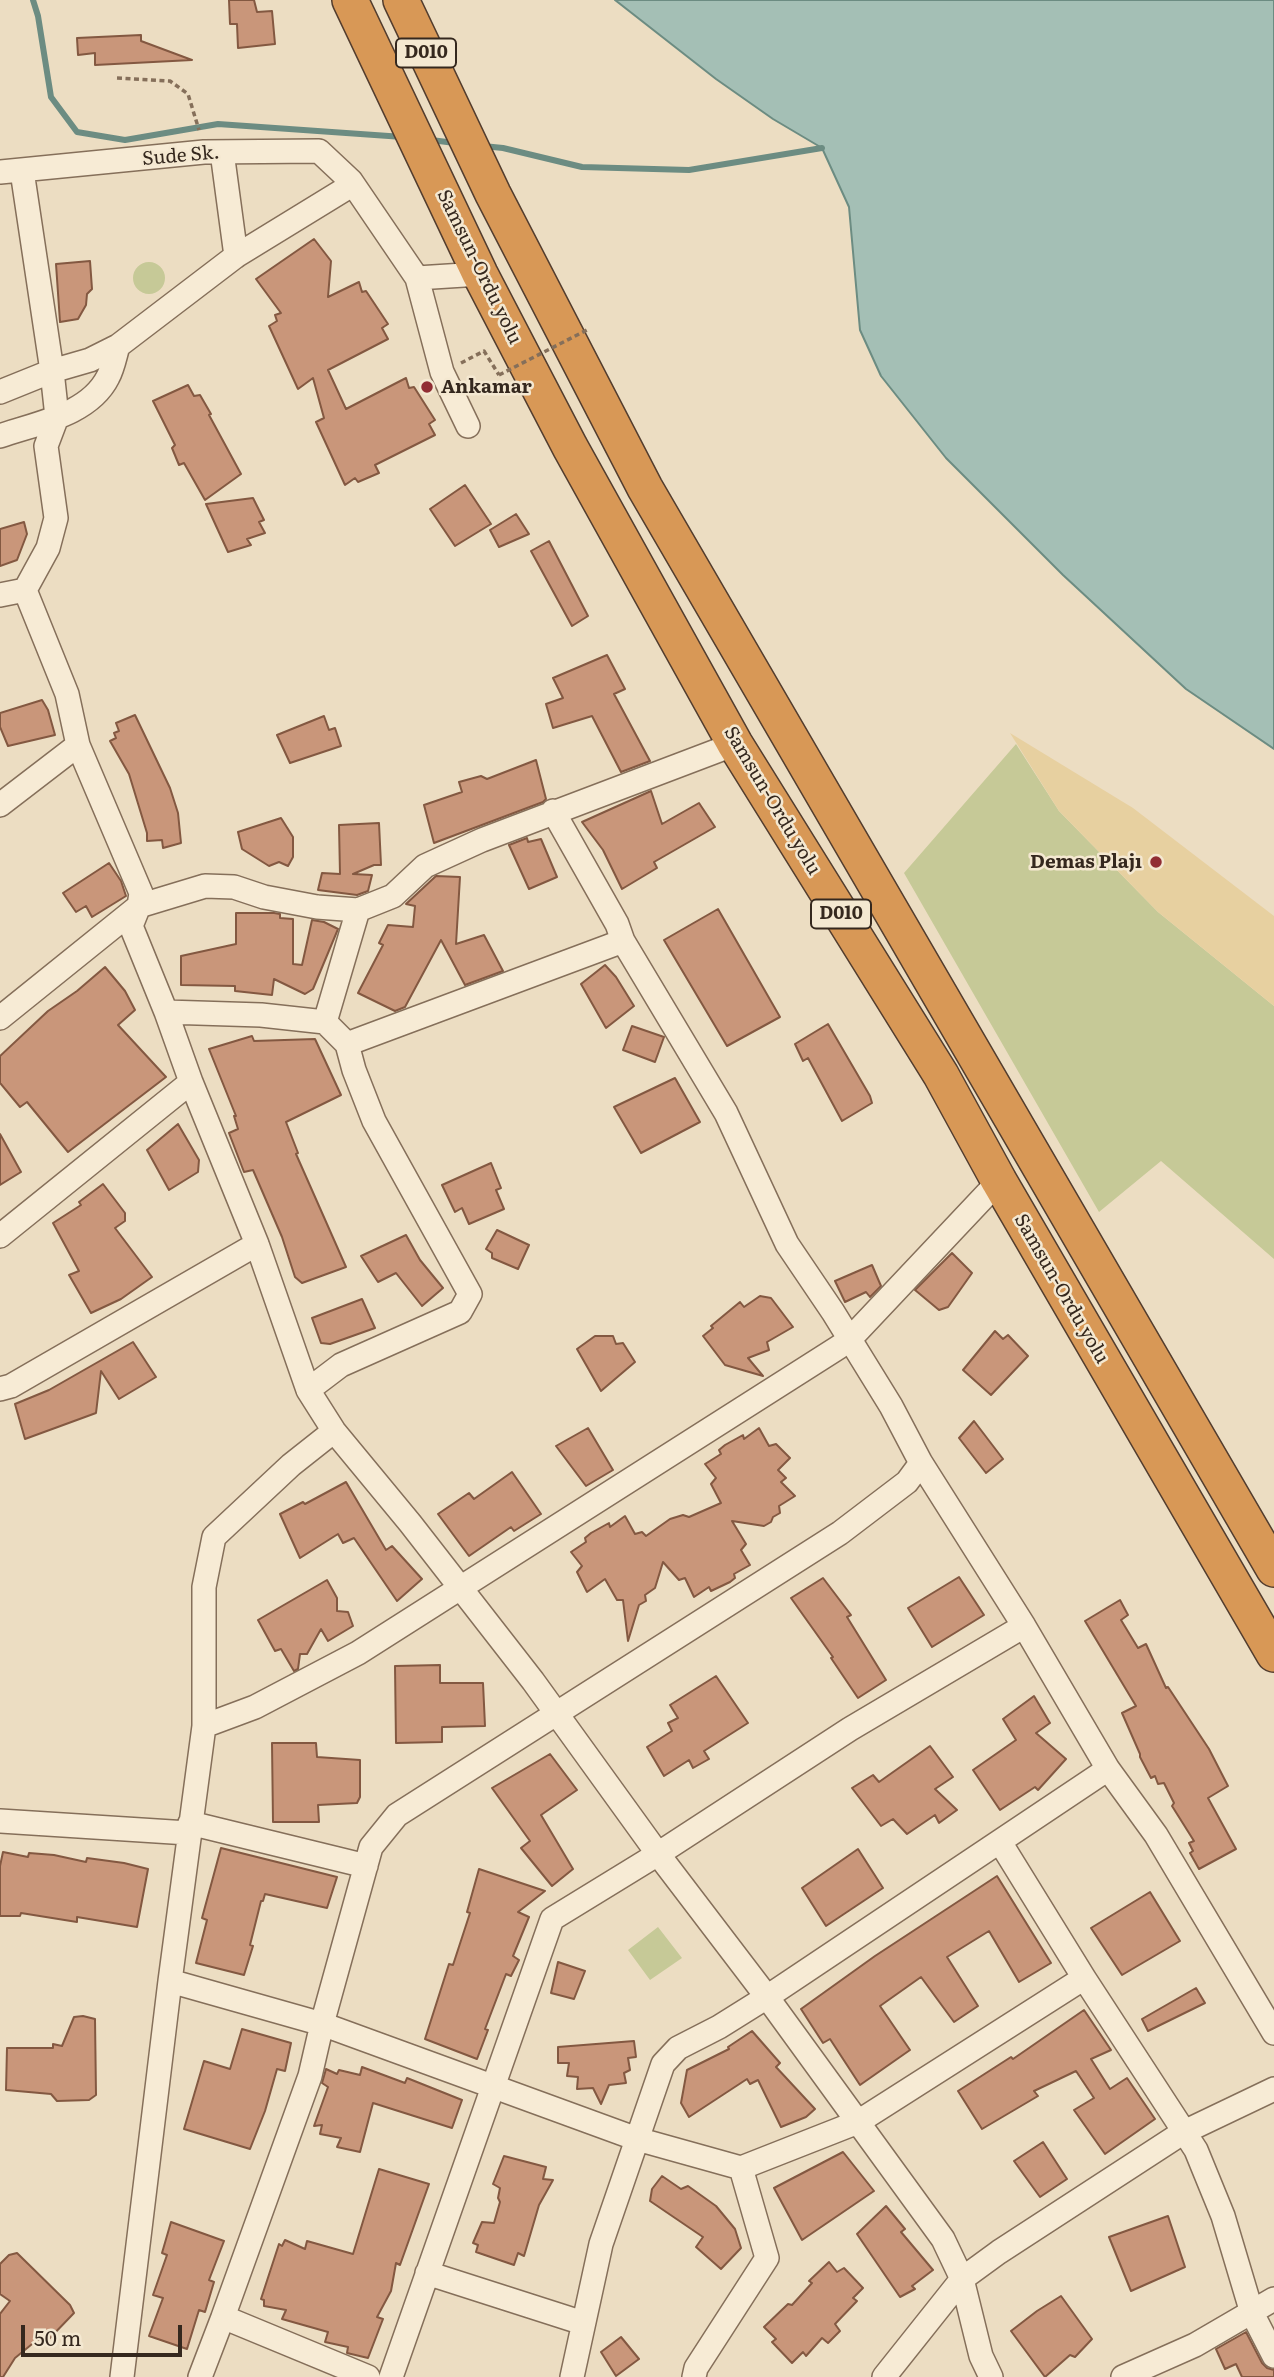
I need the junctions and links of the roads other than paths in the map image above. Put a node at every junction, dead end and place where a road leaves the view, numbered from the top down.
1 (350, 0) edge
2 (401, 0) edge
3 (222, 152) junction
4 (11, 172) edge
5 (351, 181) junction
6 (236, 256) junction
7 (480, 274) junction
8 (417, 278) junction
9 (118, 346) junction
10 (52, 371) junction
11 (0, 392) edge
12 (57, 417) junction
13 (468, 426) dead end
14 (0, 436) edge
15 (25, 590) junction
16 (0, 595) edge
17 (735, 744) junction
18 (78, 745) junction
19 (0, 805) edge
20 (553, 811) junction
21 (139, 906) junction
22 (358, 910) junction
23 (623, 941) junction
24 (166, 1012) junction
25 (0, 1017) edge
26 (325, 1022) junction
27 (347, 1044) junction
28 (191, 1082) junction
29 (999, 1181) junction
30 (0, 1236) edge
31 (257, 1244) junction
32 (850, 1339) junction
33 (0, 1390) edge
34 (307, 1390) junction
35 (334, 1431) junction
36 (921, 1463) junction
37 (1274, 1569) edge
38 (460, 1587) junction
39 (1024, 1626) junction
40 (1274, 1654) edge
41 (557, 1714) junction
42 (204, 1726) junction
43 (1108, 1769) junction
44 (0, 1821) edge
45 (189, 1828) junction
46 (1000, 1842) junction
47 (657, 1854) junction
48 (366, 1866) junction
49 (1084, 1978) junction
50 (170, 1981) junction
51 (767, 1997) junction
52 (322, 2024) junction
53 (1274, 2033) edge
54 (492, 2086) junction
55 (1274, 2089) edge
56 (858, 2122) junction
57 (1182, 2133) junction
58 (637, 2139) junction
59 (741, 2168) junction
60 (427, 2273) junction
61 (962, 2279) junction
62 (1274, 2299) edge
63 (1252, 2313) junction
64 (223, 2317) junction
65 (583, 2323) junction
66 (1274, 2356) edge
67 (122, 2377) edge
68 (200, 2377) edge
69 (368, 2377) edge
70 (391, 2377) edge
71 (572, 2377) edge
72 (694, 2377) edge
73 (884, 2377) edge
74 (990, 2377) edge
75 (1123, 2377) edge

1 - 7 highway, Samsun-Ordu yolu / D010
2 - 37 highway, D010
3 - 4 street, Sude Sk.
3 - 5 street, Sude Sk.
3 - 6 street
4 - 10 street
5 - 6 street
5 - 8 street, Sude Sk.
6 - 9 street
7 - 8 street
7 - 17 highway, Samsun-Ordu yolu / D010
8 - 13 street, Sude Sk.
9 - 10 street
9 - 12 street
10 - 11 street
10 - 12 street
12 - 14 street
12 - 15 street
15 - 16 street
15 - 18 street
17 - 20 street
17 - 29 highway, Samsun-Ordu yolu / D010
18 - 19 street
18 - 21 street
20 - 22 street
20 - 23 street
21 - 22 street
21 - 24 street
21 - 25 street
22 - 26 street
23 - 27 street
23 - 32 street
24 - 26 street
24 - 28 street
26 - 27 street
27 - 34 street
28 - 30 street
28 - 31 street
29 - 32 street
29 - 40 highway, Samsun-Ordu yolu / D010
31 - 33 street
31 - 34 street
32 - 36 street
32 - 38 street
34 - 35 street
35 - 38 street
35 - 42 street
36 - 39 street
36 - 41 street
38 - 41 street
38 - 42 street
39 - 43 street
39 - 47 street
41 - 47 street
41 - 48 street
42 - 45 street
43 - 46 street
43 - 53 street
44 - 45 street
45 - 48 street
45 - 50 street
46 - 49 street
46 - 51 street
47 - 51 street
47 - 54 street
48 - 52 street
49 - 56 street
49 - 57 street
50 - 52 street
50 - 67 street
51 - 56 street
51 - 58 street
52 - 54 street
52 - 64 street
54 - 58 street
54 - 60 street
55 - 57 street
56 - 59 street
56 - 61 street
57 - 61 street
57 - 63 street
58 - 59 street
58 - 65 street
59 - 72 street
60 - 65 street
60 - 70 street
61 - 73 street
61 - 74 street
62 - 63 street
63 - 66 street
63 - 75 street
64 - 68 street
64 - 69 street
65 - 71 street

